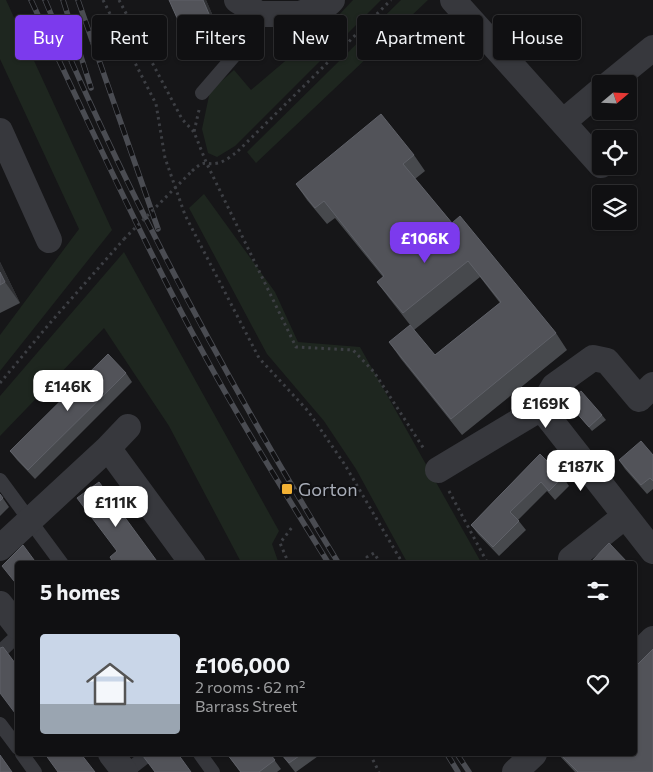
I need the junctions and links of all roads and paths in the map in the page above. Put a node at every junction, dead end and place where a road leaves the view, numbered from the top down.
1 (103, 0) edge
2 (120, 0) edge
3 (237, 0) edge
4 (332, 0) edge
5 (391, 0) edge
6 (453, 0) edge
7 (259, 14) junction
8 (653, 48) edge
9 (620, 75) edge
10 (202, 93) joint
11 (592, 98) edge
12 (563, 122) junction
13 (0, 130) edge
14 (194, 132) junction
15 (592, 155) edge
16 (206, 162) junction
17 (49, 240) dead end
18 (353, 350) dead end
19 (0, 383) edge
20 (646, 392) edge
21 (541, 408) junction
22 (128, 428) dead end
23 (108, 448) junction
24 (438, 470) dead end
25 (0, 480) edge
26 (625, 516) junction
27 (30, 520) junction
28 (293, 526) dead end
29 (0, 548) edge
30 (653, 551) edge
31 (571, 559) dead end
32 (60, 561) edge
33 (191, 561) edge
34 (288, 561) edge
35 (369, 561) edge
36 (379, 561) edge
37 (400, 561) edge
38 (0, 604) edge
39 (15, 623) edge
40 (15, 638) edge
41 (653, 639) edge
42 (0, 652) edge
43 (637, 655) edge
44 (0, 724) edge
45 (15, 744) edge
46 (23, 756) edge
47 (113, 756) edge
48 (146, 756) edge
49 (202, 756) edge
50 (371, 756) edge
51 (35, 772) edge
52 (125, 772) edge
53 (214, 772) edge
54 (379, 772) edge

1 - 37 path
2 - 14 path
3 - 7 street
4 - 7 street
5 - 16 path
6 - 12 street
7 - 10 lane
8 - 9 street
10 - 14 path
11 - 12 street
12 - 15 street
13 - 17 street
14 - 16 path
16 - 18 path
16 - 19 path, bridge
20 - 21 street
21 - 24 street
21 - 26 street
22 - 23 street
23 - 27 street
23 - 33 street
25 - 27 lane
26 - 30 street
26 - 31 street
27 - 29 street
27 - 32 lane
28 - 34 path
35 - 36 path
38 - 39 street
40 - 42 lane
41 - 43 street
44 - 45 lane
46 - 51 lane
47 - 52 street
48 - 52 lane
49 - 53 lane
50 - 54 path

